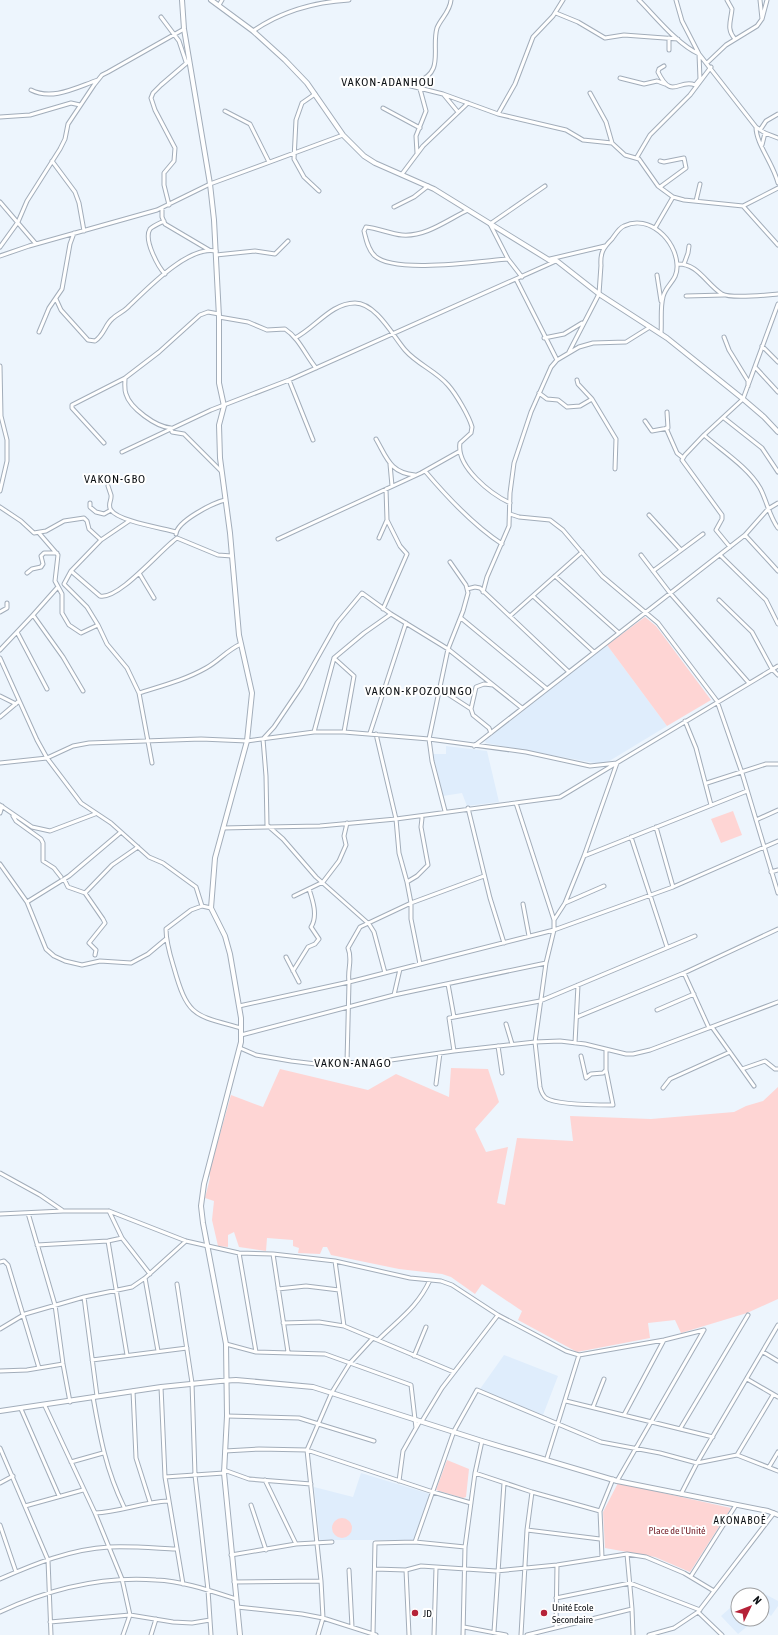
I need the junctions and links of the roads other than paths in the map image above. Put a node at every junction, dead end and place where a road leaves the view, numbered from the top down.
1 (182, 0) edge
2 (211, 0) edge
3 (222, 0) edge
4 (349, 0) edge
5 (451, 0) edge
6 (563, 0) edge
7 (639, 0) edge
8 (676, 0) edge
9 (727, 0) edge
10 (760, 0) edge
11 (767, 0) edge
12 (323, 1) edge
13 (219, 5) junction
14 (556, 13) junction
15 (161, 17) dead end
16 (762, 19) junction
17 (184, 29) junction
18 (253, 31) junction
19 (174, 34) junction
20 (669, 38) junction
21 (679, 39) junction
22 (736, 39) junction
23 (670, 50) dead end
24 (699, 54) junction
25 (187, 62) junction
26 (707, 63) junction
27 (664, 66) dead end
28 (711, 67) junction
29 (620, 78) dead end
30 (98, 80) junction
31 (389, 80) dead end
32 (402, 82) junction
33 (665, 84) junction
34 (420, 89) junction
35 (31, 90) dead end
36 (590, 93) dead end
37 (315, 94) junction
38 (443, 94) junction
39 (468, 103) junction
40 (80, 105) junction
41 (383, 108) dead end
42 (225, 111) dead end
43 (458, 112) junction
44 (498, 114) junction
45 (778, 114) edge
46 (0, 117) edge
47 (756, 127) junction
48 (420, 128) junction
49 (760, 130) junction
50 (765, 133) junction
51 (343, 135) junction
52 (778, 138) edge
53 (612, 142) junction
54 (762, 145) junction
55 (295, 152) junction
56 (417, 153) junction
57 (637, 157) junction
58 (52, 161) junction
59 (660, 161) dead end
60 (269, 162) junction
61 (402, 174) junction
62 (778, 183) edge
63 (210, 184) junction
64 (700, 184) dead end
65 (428, 186) junction
66 (545, 186) dead end
67 (660, 187) junction
68 (778, 188) edge
69 (319, 191) dead end
70 (673, 197) junction
71 (0, 202) edge
72 (696, 202) junction
73 (169, 205) junction
74 (743, 206) junction
75 (394, 207) dead end
76 (162, 208) junction
77 (468, 210) junction
78 (164, 221) junction
79 (18, 222) junction
80 (490, 224) junction
81 (655, 228) junction
82 (84, 231) junction
83 (74, 233) junction
84 (288, 241) dead end
85 (36, 244) junction
86 (778, 245) edge
87 (605, 246) junction
88 (689, 246) dead end
89 (0, 247) edge
90 (210, 250) junction
91 (216, 253) junction
92 (0, 256) edge
93 (508, 259) junction
94 (549, 260) junction
95 (557, 261) junction
96 (677, 264) junction
97 (684, 264) junction
98 (165, 274) junction
99 (657, 275) dead end
100 (522, 277) junction
101 (516, 279) junction
102 (599, 294) junction
103 (778, 294) edge
104 (724, 295) junction
105 (686, 296) dead end
106 (56, 299) junction
107 (778, 304) edge
108 (663, 312) junction
109 (219, 315) junction
110 (583, 322) junction
111 (651, 327) junction
112 (39, 332) dead end
113 (392, 333) junction
114 (661, 334) junction
115 (724, 337) dead end
116 (295, 338) junction
117 (544, 338) junction
118 (762, 346) junction
119 (568, 353) junction
120 (557, 360) junction
121 (778, 362) edge
122 (0, 366) edge
123 (755, 367) junction
124 (316, 368) junction
125 (125, 378) junction
126 (288, 380) junction
127 (577, 380) dead end
128 (749, 388) junction
129 (778, 392) edge
130 (539, 393) junction
131 (592, 399) junction
132 (743, 399) junction
133 (224, 406) junction
134 (667, 412) dead end
135 (724, 418) junction
136 (645, 420) dead end
137 (171, 428) junction
138 (666, 428) junction
139 (778, 432) edge
140 (704, 435) junction
141 (376, 439) dead end
142 (313, 440) dead end
143 (104, 443) dead end
144 (460, 451) junction
145 (122, 452) dead end
146 (682, 458) junction
147 (390, 463) junction
148 (615, 469) dead end
149 (221, 471) junction
150 (425, 471) junction
151 (778, 472) edge
152 (416, 475) junction
153 (108, 486) dead end
154 (392, 486) junction
155 (386, 489) junction
156 (0, 491) edge
157 (225, 500) junction
158 (90, 503) dead end
159 (510, 503) junction
160 (778, 503) edge
161 (0, 507) edge
162 (111, 510) junction
163 (768, 510) junction
164 (510, 514) junction
165 (76, 515) dead end
166 (649, 515) dead end
167 (81, 518) junction
168 (387, 520) junction
169 (129, 521) junction
170 (778, 528) edge
171 (176, 532) junction
172 (39, 533) junction
173 (703, 534) dead end
174 (745, 535) junction
175 (177, 538) junction
176 (379, 538) dead end
177 (278, 539) dead end
178 (101, 540) junction
179 (502, 544) junction
180 (730, 547) junction
181 (681, 550) junction
182 (582, 552) junction
183 (57, 553) junction
184 (641, 555) dead end
185 (720, 555) junction
186 (232, 556) junction
187 (450, 562) dead end
188 (71, 571) junction
189 (653, 571) junction
190 (778, 571) edge
191 (27, 573) dead end
192 (139, 573) junction
193 (555, 576) junction
194 (57, 588) junction
195 (467, 589) junction
196 (483, 592) junction
197 (670, 593) junction
198 (533, 596) junction
199 (154, 598) dead end
200 (719, 600) dead end
201 (7, 603) dead end
202 (383, 609) junction
203 (0, 612) edge
204 (646, 612) junction
205 (391, 614) junction
206 (33, 615) junction
207 (510, 616) junction
208 (461, 618) junction
209 (406, 623) junction
210 (778, 624) edge
211 (98, 625) junction
212 (16, 632) junction
213 (618, 633) junction
214 (241, 644) junction
215 (448, 649) junction
216 (0, 650) edge
217 (594, 652) junction
218 (0, 658) edge
219 (334, 658) junction
220 (778, 666) edge
221 (772, 669) junction
222 (569, 672) junction
223 (778, 675) edge
224 (749, 683) junction
225 (494, 685) junction
226 (48, 689) dead end
227 (547, 689) junction
228 (440, 690) junction
229 (83, 691) dead end
230 (139, 693) junction
231 (0, 696) edge
232 (20, 701) junction
233 (717, 701) junction
234 (16, 704) junction
235 (522, 708) junction
236 (471, 709) junction
237 (0, 717) edge
238 (685, 722) junction
239 (314, 732) junction
240 (344, 732) junction
241 (491, 732) junction
242 (370, 733) junction
243 (376, 734) junction
244 (262, 739) junction
245 (429, 739) junction
246 (149, 741) junction
247 (247, 741) junction
248 (474, 746) junction
249 (47, 758) junction
250 (0, 763) edge
251 (152, 763) dead end
252 (617, 763) junction
253 (778, 764) edge
254 (742, 773) junction
255 (707, 784) junction
256 (747, 791) junction
257 (516, 803) junction
258 (1, 805) edge
259 (711, 805) junction
260 (468, 808) junction
261 (778, 810) edge
262 (445, 811) junction
263 (0, 813) edge
264 (12, 814) junction
265 (95, 814) junction
266 (422, 818) dead end
267 (396, 819) junction
268 (756, 820) junction
269 (348, 823) junction
270 (656, 827) junction
271 (223, 828) junction
272 (270, 828) junction
273 (121, 832) junction
274 (631, 837) junction
275 (778, 841) edge
276 (138, 847) junction
277 (763, 847) junction
278 (584, 856) junction
279 (0, 864) edge
280 (778, 870) edge
281 (771, 872) junction
282 (484, 876) junction
283 (63, 878) junction
284 (323, 882) junction
285 (407, 882) junction
286 (604, 886) dead end
287 (673, 887) junction
288 (309, 889) junction
289 (85, 893) junction
290 (778, 893) edge
291 (650, 895) junction
292 (294, 896) dead end
293 (27, 902) junction
294 (411, 903) junction
295 (565, 903) junction
296 (523, 904) dead end
297 (202, 906) junction
298 (211, 908) junction
299 (554, 920) junction
300 (368, 923) junction
301 (778, 929) edge
302 (554, 930) junction
303 (529, 936) junction
304 (695, 936) dead end
305 (166, 939) junction
306 (504, 943) junction
307 (667, 947) junction
308 (95, 954) dead end
309 (286, 957) dead end
310 (546, 963) junction
311 (420, 964) junction
312 (400, 969) junction
313 (293, 971) junction
314 (385, 973) junction
315 (684, 973) junction
316 (299, 982) dead end
317 (350, 982) junction
318 (448, 984) junction
319 (578, 985) junction
320 (694, 994) junction
321 (394, 995) junction
322 (540, 1001) junction
323 (778, 1002) edge
324 (239, 1006) junction
325 (349, 1008) junction
326 (657, 1010) dead end
327 (454, 1017) junction
328 (577, 1017) junction
329 (506, 1024) dead end
330 (711, 1027) junction
331 (242, 1028) junction
332 (241, 1035) junction
333 (535, 1042) junction
334 (575, 1043) junction
335 (512, 1044) junction
336 (498, 1046) junction
337 (240, 1048) junction
338 (606, 1050) junction
339 (454, 1051) junction
340 (730, 1052) junction
341 (440, 1053) junction
342 (581, 1056) dead end
343 (347, 1062) junction
344 (742, 1069) junction
345 (778, 1069) edge
346 (606, 1070) junction
347 (502, 1073) dead end
348 (436, 1084) dead end
349 (754, 1086) dead end
350 (663, 1088) dead end
351 (0, 1174) edge
352 (63, 1211) junction
353 (109, 1211) junction
354 (28, 1213) junction
355 (0, 1214) edge
356 (122, 1238) junction
357 (108, 1241) junction
358 (186, 1241) junction
359 (37, 1245) junction
360 (207, 1246) junction
361 (239, 1253) junction
362 (273, 1254) junction
363 (335, 1261) junction
364 (0, 1262) edge
365 (150, 1274) junction
366 (145, 1278) junction
367 (430, 1280) junction
368 (177, 1284) dead end
369 (278, 1290) junction
370 (339, 1290) junction
371 (117, 1292) junction
372 (84, 1298) junction
373 (55, 1305) junction
374 (25, 1314) junction
375 (498, 1315) junction
376 (748, 1315) dead end
377 (283, 1323) junction
378 (778, 1325) edge
379 (344, 1326) junction
380 (426, 1326) dead end
381 (0, 1329) edge
382 (373, 1338) junction
383 (378, 1340) junction
384 (664, 1340) junction
385 (226, 1344) junction
386 (187, 1348) junction
387 (158, 1351) junction
388 (256, 1352) junction
389 (288, 1352) junction
390 (763, 1352) junction
391 (127, 1355) junction
392 (579, 1355) junction
393 (414, 1356) junction
394 (92, 1360) junction
395 (778, 1361) edge
396 (350, 1363) junction
397 (63, 1364) junction
398 (39, 1368) junction
399 (0, 1371) edge
400 (454, 1372) junction
401 (604, 1379) dead end
402 (747, 1379) junction
403 (227, 1380) junction
404 (192, 1383) junction
405 (161, 1387) junction
406 (133, 1392) junction
407 (332, 1392) junction
408 (773, 1395) junction
409 (95, 1397) junction
410 (778, 1398) edge
411 (566, 1401) junction
412 (70, 1402) junction
413 (45, 1406) junction
414 (592, 1407) junction
415 (21, 1409) junction
416 (0, 1411) edge
417 (227, 1416) junction
418 (624, 1416) junction
419 (415, 1419) junction
420 (421, 1421) junction
421 (650, 1422) junction
422 (557, 1423) junction
423 (319, 1424) junction
424 (416, 1428) junction
425 (680, 1429) junction
426 (454, 1431) junction
427 (713, 1437) junction
428 (374, 1441) dead end
429 (482, 1441) junction
430 (0, 1448) edge
431 (307, 1450) junction
432 (635, 1450) junction
433 (225, 1451) junction
434 (778, 1452) edge
435 (103, 1454) junction
436 (737, 1455) junction
437 (2, 1457) edge
438 (547, 1458) junction
439 (71, 1462) junction
440 (697, 1463) junction
441 (769, 1467) junction
442 (778, 1471) edge
443 (224, 1472) junction
444 (475, 1473) junction
445 (195, 1475) junction
446 (13, 1476) junction
447 (165, 1477) junction
448 (265, 1480) junction
449 (615, 1480) junction
450 (399, 1481) junction
451 (0, 1483) edge
452 (504, 1483) junction
453 (310, 1484) junction
454 (83, 1490) junction
455 (433, 1492) junction
456 (532, 1492) junction
457 (681, 1494) junction
458 (59, 1496) junction
459 (168, 1501) junction
460 (150, 1502) junction
461 (471, 1503) junction
462 (251, 1505) dead end
463 (736, 1505) junction
464 (25, 1506) junction
465 (124, 1507) junction
466 (600, 1511) junction
467 (94, 1513) junction
468 (776, 1514) edge
469 (0, 1525) edge
470 (527, 1530) junction
471 (600, 1539) junction
472 (317, 1542) junction
473 (332, 1542) dead end
474 (415, 1542) junction
475 (296, 1544) junction
476 (108, 1547) junction
477 (465, 1547) junction
478 (176, 1549) junction
479 (266, 1550) junction
480 (627, 1554) junction
481 (231, 1555) junction
482 (602, 1557) junction
483 (48, 1560) junction
484 (557, 1565) junction
485 (436, 1568) junction
486 (525, 1568) junction
487 (376, 1569) junction
488 (465, 1569) junction
489 (350, 1570) dead end
490 (406, 1570) junction
491 (496, 1570) junction
492 (16, 1572) junction
493 (691, 1576) junction
494 (0, 1579) edge
495 (122, 1579) junction
496 (321, 1581) junction
497 (234, 1582) junction
498 (630, 1583) junction
499 (183, 1584) junction
500 (208, 1590) junction
501 (51, 1591) junction
502 (714, 1591) junction
503 (556, 1598) junction
504 (236, 1599) junction
505 (237, 1607) junction
506 (632, 1609) junction
507 (699, 1611) junction
508 (0, 1612) edge
509 (130, 1615) junction
510 (323, 1618) junction
511 (156, 1619) junction
512 (210, 1620) junction
513 (50, 1622) junction
514 (352, 1627) junction
515 (464, 1627) junction
516 (556, 1627) junction
517 (494, 1632) junction
518 (375, 1634) edge
519 (51, 1635) edge
520 (123, 1635) edge
521 (151, 1635) edge
522 (211, 1635) edge
523 (240, 1635) edge
524 (318, 1635) edge
525 (409, 1635) edge
526 (434, 1635) edge
527 (463, 1635) edge
528 (506, 1635) edge
529 (520, 1635) edge
530 (527, 1635) edge
531 (633, 1635) edge
532 (649, 1635) edge
533 (720, 1635) edge

1 - 17 main road
2 - 13 main road
3 - 13 street
4 - 12 street
5 - 32 street
6 - 14 street
7 - 21 street
8 - 24 street
9 - 22 street
10 - 16 street
11 - 16 street
12 - 18 street
13 - 18 main road
14 - 20 street
14 - 44 street
15 - 19 street
16 - 22 street
17 - 19 street
17 - 25 main road
18 - 37 main road
19 - 25 street
19 - 30 street
20 - 21 street
20 - 23 street
21 - 24 street
22 - 26 street
24 - 26 street
24 - 33 street
25 - 63 main road
25 - 73 street
26 - 28 street
27 - 33 street
28 - 47 street
28 - 57 street
29 - 33 street
30 - 35 street
30 - 40 street
31 - 32 street
32 - 34 street
34 - 38 street
34 - 48 street
36 - 53 street
37 - 51 main road
37 - 55 street
38 - 39 street
38 - 43 street
39 - 43 street
39 - 44 street
40 - 46 street
40 - 58 street
41 - 48 street
42 - 60 street
43 - 56 street
44 - 53 street
45 - 49 street
47 - 49 street
47 - 54 street
48 - 56 street
49 - 50 street
50 - 52 street
50 - 54 street
51 - 55 street
51 - 61 main road
53 - 57 street
54 - 62 street
55 - 60 street
55 - 69 street
56 - 61 street
57 - 67 street
58 - 79 street
58 - 82 street
59 - 67 street
60 - 63 street
61 - 65 main road
63 - 73 street
63 - 91 main road
64 - 72 street
65 - 75 street
65 - 77 main road
66 - 80 street
67 - 70 street
68 - 74 street
70 - 72 street
70 - 81 street
71 - 79 street
72 - 74 street
73 - 76 street
74 - 86 street
76 - 78 street
76 - 82 street
77 - 80 main road
77 - 93 street
78 - 90 street
78 - 98 street
79 - 85 street
79 - 89 street
80 - 93 street
80 - 94 main road
81 - 87 street
81 - 96 street
82 - 83 street
83 - 85 street
83 - 106 street
84 - 91 street
85 - 92 street
87 - 94 street
87 - 102 street
88 - 97 street
90 - 91 street
90 - 98 street
91 - 109 main road
93 - 100 street
94 - 95 main road
95 - 100 street
95 - 102 main road
96 - 97 street
96 - 108 street
97 - 104 street
98 - 106 street
99 - 108 street
100 - 101 street
101 - 113 street
101 - 117 street
102 - 110 street
102 - 111 main road
103 - 104 street
104 - 105 street
106 - 112 street
107 - 118 street
108 - 114 street
109 - 116 street
109 - 125 street
109 - 133 main road
110 - 117 street
110 - 119 street
111 - 114 main road
111 - 119 street
113 - 116 street
113 - 124 street
113 - 144 street
114 - 132 main road
115 - 128 street
116 - 124 street
117 - 120 street
118 - 121 street
118 - 123 street
119 - 120 street
120 - 130 street
122 - 156 street
123 - 128 street
123 - 129 street
124 - 126 street
125 - 137 street
125 - 143 street
126 - 133 street
126 - 142 street
127 - 131 street
128 - 132 street
130 - 131 street
130 - 159 street
131 - 148 street
132 - 135 street
132 - 139 main road
133 - 137 street
133 - 149 main road
134 - 138 street
135 - 140 street
135 - 151 street
136 - 138 street
137 - 145 street
137 - 149 street
138 - 146 street
140 - 146 street
140 - 163 street
141 - 147 street
144 - 150 street
144 - 159 street
146 - 180 street
147 - 152 street
147 - 154 street
149 - 157 main road
150 - 152 street
150 - 179 street
152 - 154 street
153 - 162 street
154 - 155 street
155 - 168 street
155 - 177 street
157 - 171 street
157 - 186 main road
158 - 162 street
159 - 164 street
160 - 163 street
161 - 172 street
162 - 169 street
163 - 170 street
163 - 174 street
164 - 179 street
164 - 182 street
165 - 167 street
166 - 181 street
167 - 172 street
167 - 178 street
168 - 176 street
168 - 202 street
169 - 171 street
169 - 178 street
171 - 175 street
172 - 183 street
173 - 181 street
174 - 180 street
174 - 190 street
175 - 186 street
175 - 192 street
178 - 188 street
179 - 196 street
180 - 185 street
181 - 189 street
182 - 193 street
182 - 204 street
183 - 191 street
183 - 194 street
184 - 189 street
185 - 197 street
185 - 210 street
186 - 214 main road
187 - 195 street
188 - 192 street
188 - 211 street
189 - 197 street
192 - 199 street
193 - 198 street
193 - 213 street
194 - 206 street
194 - 211 street
195 - 196 street
195 - 208 street
196 - 207 street
197 - 204 street
197 - 224 street
198 - 207 street
198 - 217 street
200 - 221 street
201 - 203 street
202 - 205 street
202 - 244 street
204 - 213 street
204 - 233 street
205 - 209 street
205 - 219 street
206 - 212 street
206 - 229 street
207 - 222 street
208 - 215 street
208 - 227 street
209 - 215 street
209 - 242 street
211 - 230 street
212 - 216 street
212 - 226 street
213 - 217 street
214 - 230 street
214 - 247 main road
215 - 225 street
215 - 228 street
217 - 222 street
218 - 232 street
219 - 239 street
219 - 240 street
220 - 221 street
221 - 223 street
221 - 224 street
222 - 227 street
224 - 233 street
225 - 235 street
225 - 236 street
227 - 235 street
228 - 236 street
228 - 245 street
230 - 246 street
231 - 234 street
232 - 234 street
232 - 249 street
233 - 238 street
233 - 254 street
234 - 237 street
235 - 241 street
236 - 241 street
238 - 252 street
238 - 255 street
239 - 240 street
239 - 244 street
240 - 242 street
241 - 248 street
242 - 243 street
243 - 245 street
243 - 267 street
244 - 247 street
244 - 272 street
245 - 248 street
245 - 262 street
246 - 247 street
246 - 249 street
246 - 251 street
247 - 271 main road
248 - 252 street
249 - 250 street
249 - 265 street
252 - 257 street
252 - 278 street
253 - 254 street
254 - 255 street
254 - 256 street
255 - 259 street
256 - 259 street
256 - 268 street
257 - 260 street
257 - 299 street
258 - 263 street
258 - 264 street
259 - 270 street
260 - 262 street
260 - 282 street
261 - 268 street
262 - 267 street
264 - 265 street
264 - 283 street
265 - 273 street
266 - 285 street
267 - 269 street
267 - 285 street
268 - 277 street
269 - 272 street
269 - 284 street
270 - 274 street
270 - 287 street
271 - 272 street
271 - 298 main road
272 - 284 street
273 - 276 street
273 - 283 street
274 - 278 street
274 - 291 street
275 - 277 street
276 - 289 street
276 - 297 street
277 - 281 street
277 - 287 street
278 - 295 street
279 - 293 street
280 - 281 street
281 - 290 street
282 - 294 street
282 - 306 street
283 - 289 street
283 - 293 street
284 - 288 street
284 - 300 street
285 - 294 street
286 - 295 street
287 - 291 street
288 - 292 street
288 - 313 street
289 - 308 street
291 - 302 street
291 - 307 street
293 - 305 street
294 - 300 street
294 - 311 street
295 - 299 street
296 - 303 street
297 - 298 street
297 - 305 street
298 - 324 main road
299 - 302 street
300 - 314 street
300 - 317 street
301 - 315 street
302 - 303 street
302 - 310 street
303 - 306 street
304 - 307 street
305 - 331 street
306 - 311 street
307 - 319 street
309 - 313 street
310 - 318 street
310 - 322 street
311 - 312 street
312 - 314 street
312 - 321 street
313 - 316 street
314 - 317 street
315 - 320 street
315 - 328 street
317 - 324 street
317 - 325 street
318 - 321 street
318 - 327 street
319 - 322 street
319 - 328 street
320 - 326 street
320 - 330 street
321 - 325 street
322 - 327 street
322 - 333 street
323 - 330 street
324 - 331 main road
325 - 332 street
325 - 343 street
327 - 339 street
328 - 334 street
329 - 335 street
330 - 338 street
330 - 340 street
331 - 332 main road
332 - 337 main road
333 - 334 street
333 - 335 street
333 - 346 street
334 - 338 street
335 - 336 street
336 - 339 street
336 - 347 street
337 - 343 street
337 - 360 main road
338 - 346 street
339 - 341 street
340 - 344 street
340 - 350 street
341 - 343 street
341 - 348 street
342 - 346 street
344 - 345 street
344 - 349 street
351 - 352 street
352 - 353 street
352 - 354 street
353 - 356 street
353 - 358 street
354 - 355 street
354 - 359 street
356 - 357 street
356 - 365 street
357 - 359 street
357 - 371 street
358 - 360 street
358 - 365 street
359 - 373 street
360 - 361 street
360 - 385 main road
361 - 362 street
361 - 388 street
362 - 363 street
362 - 369 street
363 - 367 street
363 - 370 street
364 - 374 street
365 - 366 street
366 - 371 street
366 - 387 street
367 - 375 street
367 - 383 street
368 - 386 street
369 - 370 street
369 - 377 street
370 - 379 street
371 - 372 street
371 - 391 street
372 - 373 street
372 - 394 street
373 - 374 street
373 - 397 street
374 - 381 street
374 - 398 street
375 - 392 street
375 - 400 street
376 - 425 street
377 - 379 street
377 - 389 street
378 - 390 street
379 - 382 street
380 - 393 street
382 - 383 street
382 - 396 street
383 - 393 street
384 - 392 street
384 - 418 street
384 - 421 street
385 - 388 street
385 - 403 main road
386 - 387 street
386 - 404 street
387 - 391 street
388 - 389 street
389 - 396 street
390 - 395 street
390 - 402 street
391 - 394 street
392 - 411 street
393 - 400 street
394 - 409 street
396 - 407 street
396 - 419 street
397 - 398 street
397 - 412 street
398 - 399 street
400 - 420 street
401 - 414 street
402 - 408 street
402 - 427 street
403 - 404 main road
403 - 407 main road
403 - 417 main road
404 - 405 main road
404 - 445 street
405 - 406 main road
405 - 447 street
406 - 409 main road
406 - 460 street
407 - 419 main road
407 - 423 street
408 - 410 street
408 - 436 street
409 - 412 main road
409 - 435 street
411 - 414 street
411 - 422 street
412 - 413 main road
413 - 415 main road
413 - 439 street
414 - 418 street
415 - 416 main road
415 - 458 street
417 - 423 street
417 - 433 main road
418 - 421 street
419 - 420 main road
419 - 424 street
420 - 424 street
420 - 426 main road
421 - 425 street
421 - 432 street
422 - 426 street
422 - 432 street
422 - 438 street
423 - 428 street
423 - 431 street
424 - 450 street
425 - 427 street
426 - 429 main road
426 - 455 street
427 - 440 street
429 - 438 main road
429 - 444 street
430 - 437 street
431 - 433 street
431 - 450 street
431 - 453 street
432 - 440 street
432 - 449 street
433 - 443 main road
434 - 441 street
435 - 439 street
435 - 465 street
436 - 440 street
436 - 441 street
437 - 446 street
438 - 449 main road
439 - 454 street
440 - 457 street
441 - 442 street
443 - 445 street
443 - 448 street
443 - 481 main road
444 - 452 street
444 - 461 street
445 - 447 street
445 - 500 street
446 - 451 street
446 - 464 street
447 - 459 street
448 - 453 street
448 - 475 street
449 - 457 main road
449 - 466 street
450 - 455 street
452 - 456 street
452 - 491 street
453 - 472 street
454 - 458 street
454 - 467 street
455 - 461 street
455 - 474 street
456 - 466 street
456 - 470 street
457 - 463 main road
458 - 464 street
459 - 460 street
459 - 478 street
460 - 465 street
461 - 477 street
462 - 479 street
463 - 468 main road
463 - 493 street
464 - 483 street
465 - 467 street
466 - 471 street
467 - 476 street
468 - 502 street
469 - 492 street
470 - 471 street
470 - 486 street
471 - 482 street
472 - 473 street
472 - 475 street
472 - 496 street
474 - 477 street
474 - 487 street
475 - 479 street
476 - 478 street
476 - 483 street
476 - 495 street
477 - 488 street
478 - 499 street
479 - 481 street
480 - 482 street
480 - 493 street
480 - 498 street
481 - 497 main road
482 - 484 street
483 - 492 street
483 - 501 street
484 - 486 street
484 - 503 street
485 - 488 street
485 - 490 street
485 - 526 street
486 - 491 street
486 - 529 street
487 - 490 street
487 - 518 street
488 - 491 street
488 - 515 street
489 - 514 street
490 - 525 street
491 - 517 street
492 - 494 street
493 - 502 street
495 - 499 street
495 - 501 street
495 - 509 street
496 - 497 street
496 - 510 street
497 - 504 main road
498 - 503 street
498 - 506 street
498 - 507 street
499 - 500 street
500 - 504 street
500 - 512 street
501 - 508 street
501 - 513 street
502 - 507 street
503 - 516 street
504 - 505 main road
505 - 510 street
505 - 523 main road
506 - 516 street
506 - 531 street
507 - 532 street
507 - 533 street
509 - 511 street
509 - 513 street
509 - 520 street
510 - 514 street
510 - 524 street
511 - 512 street
511 - 521 street
512 - 522 street
513 - 519 street
514 - 518 street
515 - 517 street
515 - 527 street
516 - 530 street
517 - 528 street

